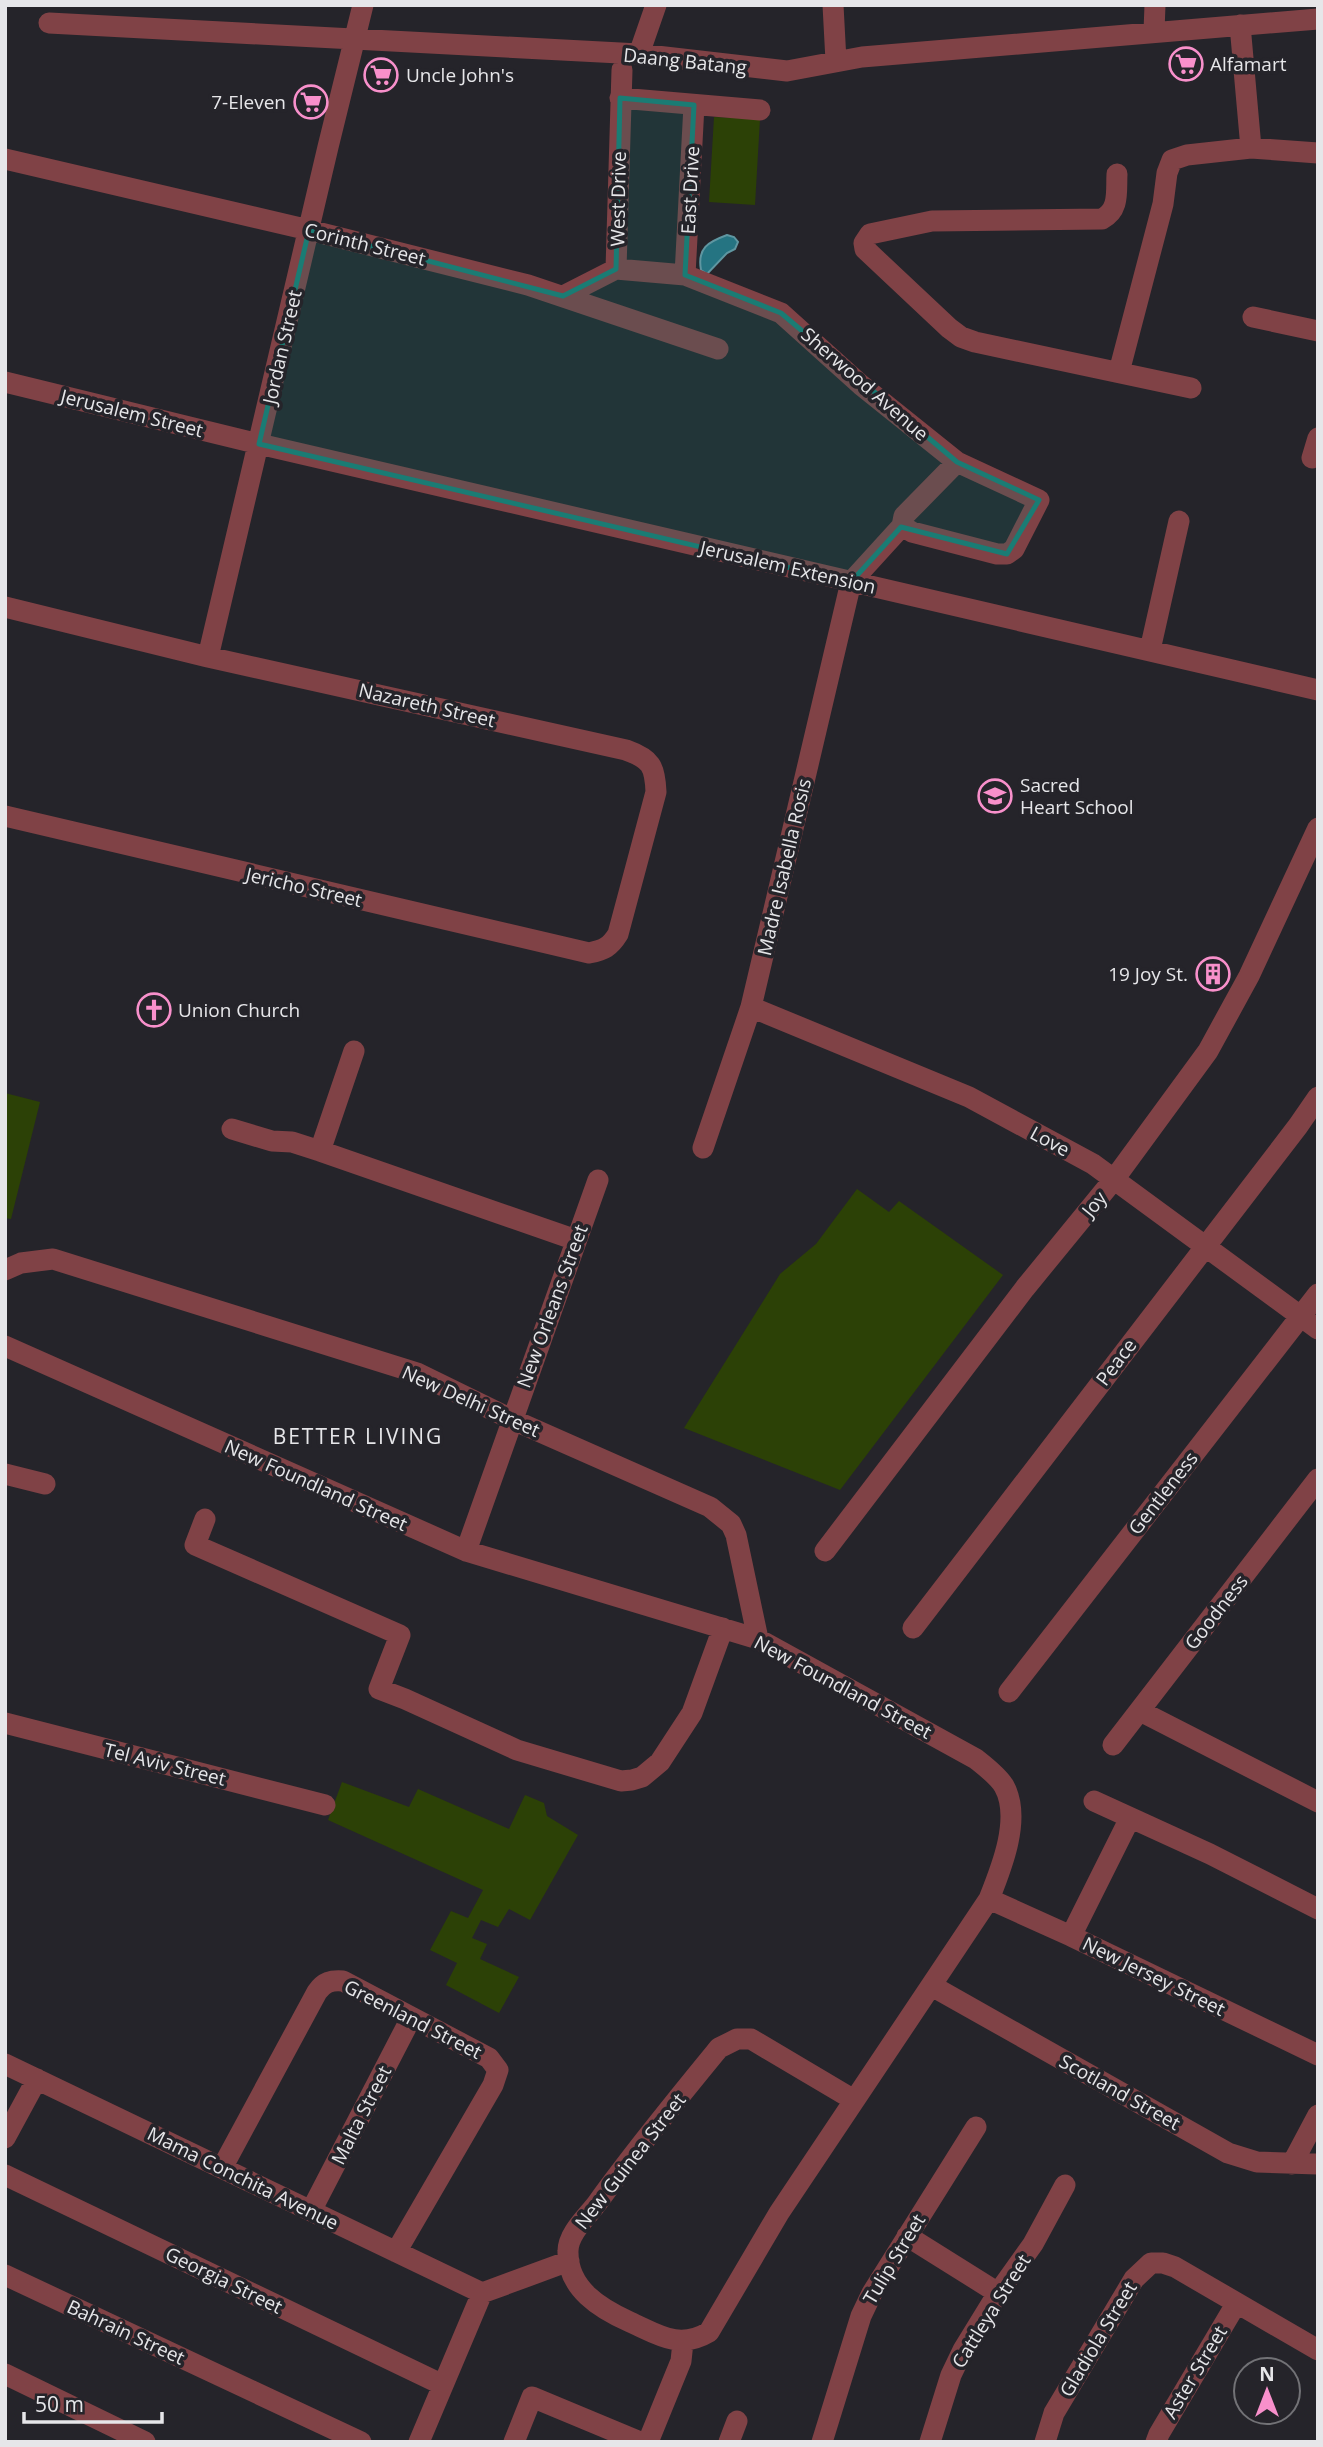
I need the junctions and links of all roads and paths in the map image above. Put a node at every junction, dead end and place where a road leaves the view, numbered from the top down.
1 (363, 5) edge
2 (656, 5) edge
3 (833, 5) edge
4 (1155, 5) edge
5 (1318, 19) edge
6 (49, 23) dead end
7 (1240, 25) junction
8 (1154, 32) junction
9 (356, 37) junction
10 (639, 54) junction
11 (836, 61) junction
12 (622, 70) dead end
13 (620, 98) junction
14 (694, 105) junction
15 (760, 110) dead end
16 (1251, 148) junction
17 (1318, 153) edge
18 (5, 159) edge
19 (1117, 174) dead end
20 (309, 230) junction
21 (616, 269) junction
22 (685, 275) junction
23 (563, 296) junction
24 (1253, 317) dead end
25 (1318, 331) edge
26 (718, 349) dead end
27 (1119, 372) junction
28 (5, 382) edge
29 (1191, 388) dead end
30 (259, 444) junction
31 (957, 462) junction
32 (1179, 521) dead end
33 (902, 526) junction
34 (850, 582) junction
35 (5, 607) edge
36 (1150, 650) junction
37 (208, 657) junction
38 (1318, 690) edge
39 (5, 816) edge
40 (1318, 828) edge
41 (602, 950) joint
42 (751, 1007) junction
43 (354, 1051) dead end
44 (1318, 1097) edge
45 (232, 1129) dead end
46 (703, 1148) dead end
47 (320, 1151) junction
48 (1115, 1178) junction
49 (598, 1180) dead end
50 (576, 1240) junction
51 (1205, 1245) junction
52 (5, 1270) edge
53 (1318, 1294) edge
54 (1310, 1323) edge
55 (5, 1346) edge
56 (511, 1419) junction
57 (5, 1475) edge
58 (1318, 1479) edge
59 (45, 1483) dead end
60 (205, 1519) dead end
61 (466, 1551) junction
62 (825, 1551) dead end
63 (723, 1628) junction
64 (914, 1628) dead end
65 (758, 1639) junction
66 (1009, 1692) dead end
67 (1140, 1711) junction
68 (5, 1723) edge
69 (1113, 1745) dead end
70 (1094, 1801) dead end
71 (1318, 1802) edge
72 (325, 1805) dead end
73 (1130, 1818) junction
74 (989, 1899) junction
75 (1318, 1909) edge
76 (1071, 1936) junction
77 (932, 1986) junction
78 (411, 2018) junction
79 (1318, 2055) edge
80 (5, 2064) edge
81 (37, 2079) junction
82 (853, 2100) junction
83 (1318, 2115) edge
84 (976, 2127) dead end
85 (5, 2138) edge
86 (1292, 2164) junction
87 (1318, 2164) edge
88 (222, 2168) junction
89 (5, 2175) edge
90 (1065, 2185) dead end
91 (311, 2211) junction
92 (908, 2236) junction
93 (396, 2252) junction
94 (569, 2261) junction
95 (5, 2275) edge
96 (998, 2292) junction
97 (482, 2293) junction
98 (1236, 2304) junction
99 (683, 2342) junction
100 (1318, 2350) edge
101 (5, 2374) edge
102 (443, 2385) junction
103 (737, 2421) dead end
104 (145, 2442) edge
105 (361, 2442) edge
106 (419, 2442) edge
107 (514, 2442) edge
108 (640, 2442) edge
109 (648, 2442) edge
110 (729, 2442) edge
111 (822, 2442) edge
112 (930, 2442) edge
113 (1045, 2442) edge
114 (1156, 2442) edge

1 - 9 street, Jordan Street
2 - 10 street
3 - 11 street
4 - 8 street
5 - 7 street, Daang Batang
6 - 9 street, Daang Batang
7 - 8 street, Daang Batang
7 - 16 street
8 - 11 street, Daang Batang
9 - 10 street, Daang Batang
9 - 20 street, Jordan Street
10 - 11 street, Daang Batang
12 - 13 street, West Drive
13 - 14 street
13 - 21 street, West Drive
14 - 15 street
14 - 22 street, East Drive
16 - 17 street
16 - 27 street
18 - 20 street, Corinth Street
19 - 27 street
20 - 23 street, Corinth Street
20 - 30 street, Jordan Street
21 - 22 street, Sherwood Avenue
21 - 23 street, West Drive
22 - 31 street, Sherwood Avenue
23 - 26 street, Corinth Street
24 - 25 street
27 - 29 street
28 - 30 street, Jerusalem Street
30 - 34 street, Jerusalem Extension
30 - 37 street, Jordan Street
31 - 33 street
31 - 33 street, Sherwood Avenue
32 - 36 street
33 - 34 street
34 - 36 street, Jerusalem Extension
34 - 42 street, Madre Isabella Rosis
35 - 37 street, Nazareth Street
36 - 38 street, Jerusalem Extension
37 - 41 street, Nazareth Street
39 - 41 street, Jericho Street
40 - 48 street, Joy
42 - 46 street, Madre Isabella Rosis
42 - 48 street, Love
43 - 47 street
44 - 51 street, Peace
45 - 47 street
47 - 50 street
48 - 51 street, Love
48 - 62 street, Joy
49 - 50 street, New Orleans Street
50 - 56 street, New Orleans Street
51 - 54 street, Love
51 - 64 street, Peace
52 - 56 street, New Delhi Street
53 - 54 street, Gentleness
54 - 66 street, Gentleness
55 - 61 street, New Foundland Street
56 - 61 street, New Orleans Street
56 - 65 street, New Delhi Street
57 - 59 street
58 - 67 street, Goodness
60 - 63 street
61 - 63 street, New Foundland Street
63 - 65 street, New Foundland Street
65 - 74 street, New Foundland Street
67 - 69 street, Goodness
67 - 71 street
68 - 72 street, Tel Aviv Street
70 - 73 street
73 - 75 street
73 - 76 street
74 - 76 street, New Jersey Street
74 - 77 street, New Foundland Street
76 - 79 street, New Jersey Street
77 - 82 street, New Foundland Street
77 - 86 street, Scotland Street
78 - 88 street, Greenland Street
78 - 91 street, Malta Street
78 - 93 street, Greenland Street
80 - 81 street, Mama Conchita Avenue
81 - 85 street
81 - 88 street, Mama Conchita Avenue
82 - 94 street, New Guinea Street
82 - 99 street, New Foundland Street
83 - 86 street
84 - 92 street, Tulip Street
86 - 87 street, Scotland Street
88 - 91 street, Mama Conchita Avenue
89 - 102 street, Georgia Street
90 - 96 street, Cattleya Street
91 - 93 street, Mama Conchita Avenue
92 - 96 street
92 - 111 street, Tulip Street
93 - 97 street, Mama Conchita Avenue
94 - 97 street
94 - 99 street
95 - 105 street, Bahrain Street
96 - 112 street, Cattleya Street
97 - 102 street
98 - 100 street, Gladiola Street
98 - 113 street, Gladiola Street
98 - 114 street, Aster Street
99 - 109 street
101 - 104 street
102 - 106 street
103 - 110 street
107 - 108 street

